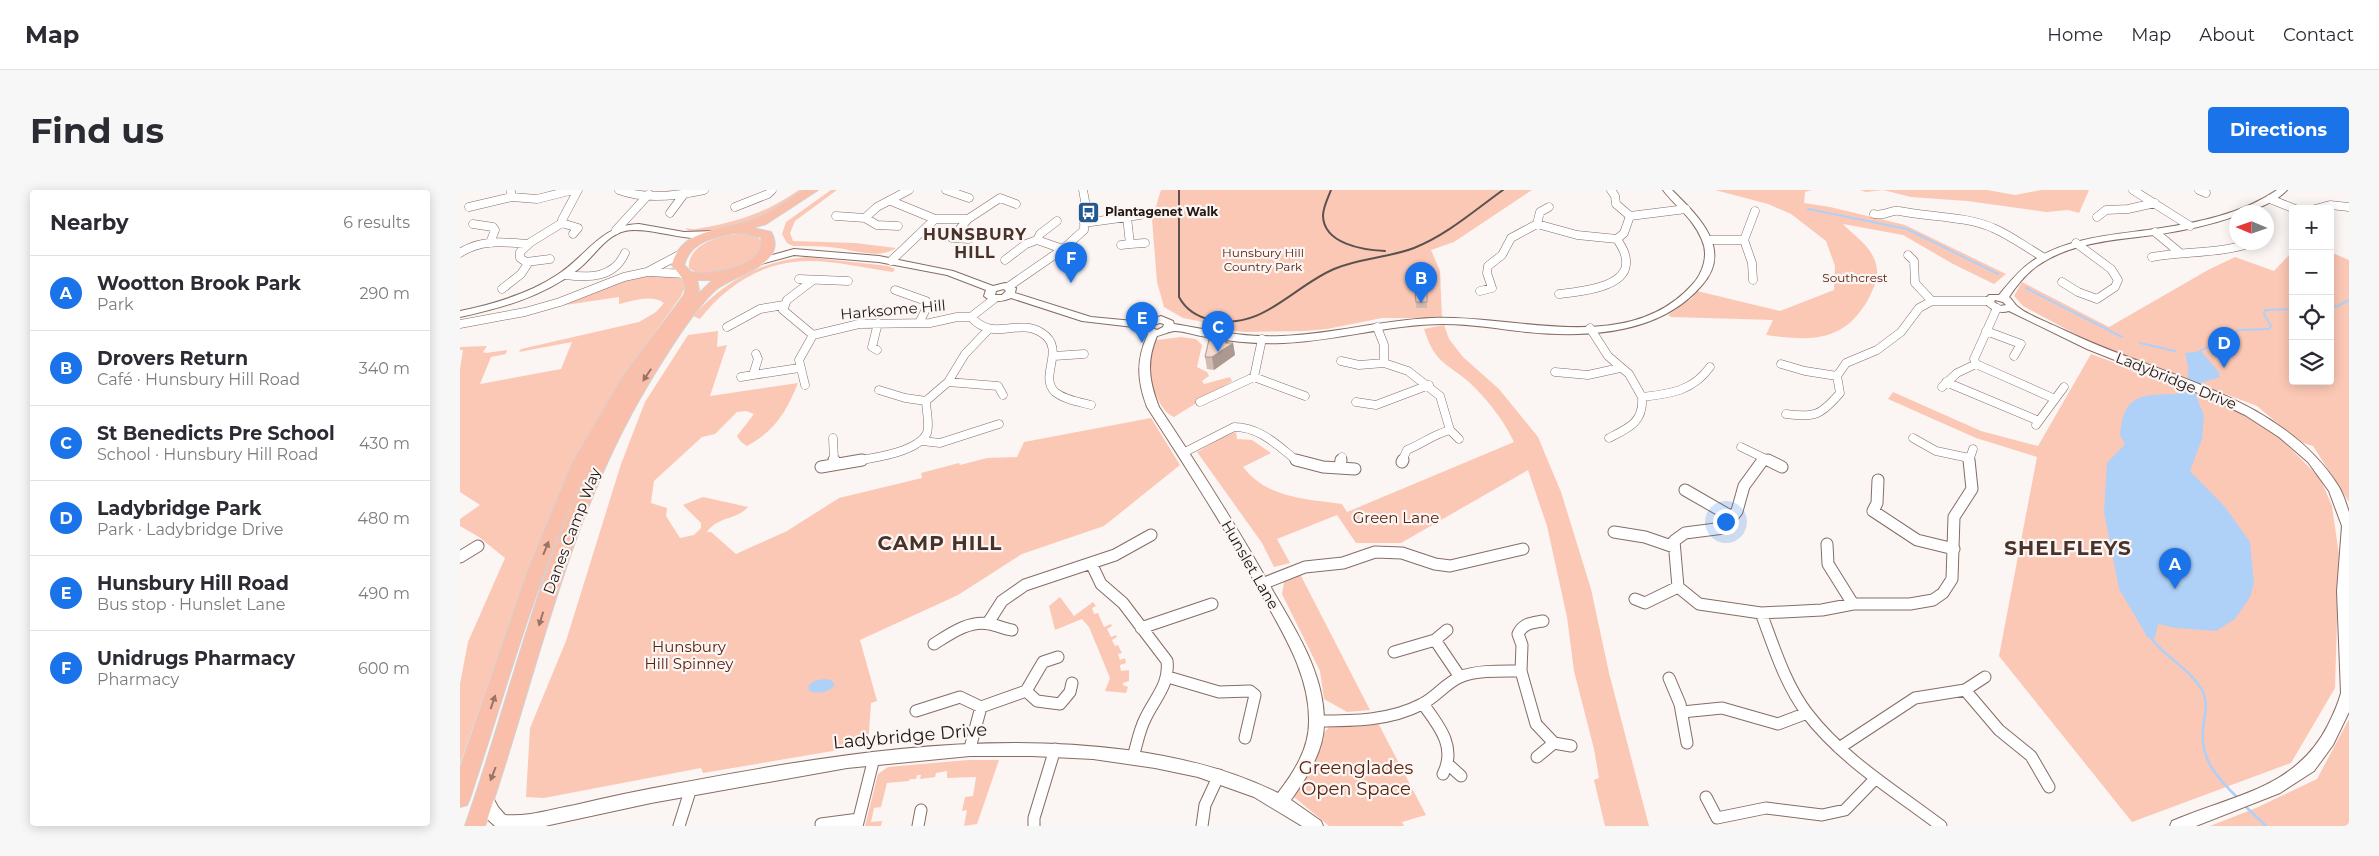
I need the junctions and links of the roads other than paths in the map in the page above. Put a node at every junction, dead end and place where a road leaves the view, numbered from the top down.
1 (574, 190) edge
2 (578, 190) edge
3 (619, 190) edge
4 (704, 190) edge
5 (772, 190) edge
6 (812, 190) edge
7 (823, 190) edge
8 (908, 190) edge
9 (946, 190) edge
10 (1083, 190) edge
11 (1611, 190) edge
12 (1667, 190) edge
13 (2132, 190) edge
14 (2283, 190) edge
15 (649, 194) junction
16 (684, 194) junction
17 (969, 198) dead end
18 (2270, 200) junction
19 (891, 201) junction
20 (2155, 203) junction
21 (1016, 204) dead end
22 (2258, 205) edge
23 (2334, 206) edge
24 (469, 207) dead end
25 (735, 207) dead end
26 (1549, 207) dead end
27 (2289, 207) edge
28 (2349, 208) edge
29 (1686, 209) junction
30 (1755, 211) dead end
31 (670, 212) dead end
32 (1874, 214) dead end
33 (1140, 215) dead end
34 (836, 216) dead end
35 (1630, 216) junction
36 (2229, 216) edge
37 (1127, 217) junction
38 (2097, 217) dead end
39 (865, 218) junction
40 (935, 219) junction
41 (968, 219) junction
42 (1057, 221) dead end
43 (562, 223) junction
44 (1084, 223) junction
45 (473, 224) dead end
46 (504, 224) dead end
47 (1537, 224) junction
48 (898, 226) dead end
49 (2190, 226) junction
50 (494, 228) junction
51 (736, 229) junction
52 (616, 230) junction
53 (2155, 232) junction
54 (573, 234) dead end
55 (679, 234) junction
56 (715, 234) junction
57 (768, 238) junction
58 (969, 239) dead end
59 (1617, 239) junction
60 (1037, 240) junction
61 (1708, 240) junction
62 (1744, 240) junction
63 (490, 243) junction
64 (1145, 243) dead end
65 (528, 244) junction
66 (1130, 244) junction
67 (2076, 244) junction
68 (1120, 245) dead end
69 (1063, 249) junction
70 (2229, 249) edge
71 (684, 251) junction
72 (460, 252) edge
73 (794, 252) junction
74 (2179, 252) junction
75 (625, 253) dead end
76 (1908, 255) dead end
77 (2043, 257) junction
78 (2152, 257) dead end
79 (550, 259) dead end
80 (1004, 260) dead end
81 (891, 261) junction
82 (529, 262) junction
83 (754, 263) junction
84 (647, 272) junction
85 (735, 273) junction
86 (564, 275) junction
87 (687, 275) junction
88 (799, 279) dead end
89 (1753, 280) dead end
90 (812, 281) junction
91 (1574, 282) dead end
92 (2062, 282) dead end
93 (844, 284) dead end
94 (502, 288) dead end
95 (895, 290) dead end
96 (1009, 291) junction
97 (1480, 291) dead end
98 (1580, 292) junction
99 (993, 294) junction
100 (1559, 294) dead end
101 (2003, 297) junction
102 (1932, 301) junction
103 (1988, 301) junction
104 (784, 305) junction
105 (1997, 308) junction
106 (2011, 308) junction
107 (460, 314) edge
108 (971, 317) junction
109 (920, 322) junction
110 (878, 323) junction
111 (460, 324) edge
112 (727, 327) dead end
113 (1377, 327) junction
114 (1590, 328) junction
115 (1150, 329) junction
116 (988, 330) junction
117 (1986, 331) junction
118 (813, 335) junction
119 (1262, 339) junction
120 (863, 350) dead end
121 (756, 354) dead end
122 (1084, 354) dead end
123 (1054, 356) junction
124 (2014, 356) dead end
125 (1340, 361) dead end
126 (1384, 363) junction
127 (1781, 364) dead end
128 (1976, 364) junction
129 (1710, 367) dead end
130 (799, 368) junction
131 (1620, 368) junction
132 (1555, 372) dead end
133 (753, 375) junction
134 (1837, 376) junction
135 (1254, 377) junction
136 (741, 378) dead end
137 (948, 382) junction
138 (805, 385) dead end
139 (1428, 385) junction
140 (2064, 387) dead end
141 (879, 390) dead end
142 (1003, 395) dead end
143 (1305, 396) dead end
144 (1642, 397) junction
145 (2055, 399) junction
146 (926, 401) junction
147 (1200, 402) dead end
148 (1356, 402) dead end
149 (1091, 405) dead end
150 (1786, 414) dead end
151 (996, 427) dead end
152 (1450, 430) junction
153 (833, 438) dead end
154 (1609, 438) dead end
155 (1913, 438) dead end
156 (1459, 439) dead end
157 (922, 441) junction
158 (1741, 447) dead end
159 (1183, 452) junction
160 (1342, 457) dead end
161 (1764, 458) junction
162 (1402, 462) dead end
163 (834, 464) junction
164 (821, 467) dead end
165 (1782, 467) dead end
166 (1340, 468) junction
167 (1355, 468) dead end
168 (1878, 480) dead end
169 (1685, 490) dead end
170 (1732, 517) junction
171 (1614, 532) dead end
172 (1151, 535) dead end
173 (1827, 544) dead end
174 (478, 546) dead end
175 (1674, 547) junction
176 (1523, 549) dead end
177 (1954, 549) junction
178 (460, 557) edge
179 (2349, 560) edge
180 (1091, 563) junction
181 (1262, 584) junction
182 (1678, 587) junction
183 (1635, 598) dead end
184 (1212, 604) dead end
185 (1853, 604) junction
186 (1761, 613) junction
187 (1542, 621) dead end
188 (988, 624) junction
189 (1141, 628) junction
190 (1012, 630) dead end
191 (1447, 630) dead end
192 (1436, 640) junction
193 (934, 644) dead end
194 (1394, 652) dead end
195 (1058, 657) dead end
196 (1520, 671) junction
197 (1168, 677) junction
198 (1460, 677) junction
199 (1985, 677) dead end
200 (1669, 678) dead end
201 (1072, 683) dead end
202 (1965, 690) junction
203 (1026, 691) junction
204 (2349, 694) edge
205 (1423, 704) junction
206 (982, 707) junction
207 (916, 711) dead end
208 (1682, 712) junction
209 (1806, 713) junction
210 (1317, 722) junction
211 (1245, 738) dead end
212 (1554, 743) junction
213 (1687, 744) dead end
214 (1571, 746) dead end
215 (970, 748) junction
216 (1839, 748) junction
217 (1055, 749) junction
218 (1133, 756) junction
219 (1537, 757) dead end
220 (874, 758) junction
221 (1219, 775) junction
222 (1461, 776) dead end
223 (1875, 779) junction
224 (2049, 787) dead end
225 (691, 788) junction
226 (484, 796) junction
227 (1706, 797) dead end
228 (460, 798) edge
229 (1280, 803) junction
230 (921, 810) dead end
231 (858, 822) edge
232 (526, 824) edge
233 (821, 824) dead end
234 (474, 826) edge
235 (679, 826) edge
236 (918, 826) edge
237 (1034, 826) edge
238 (1202, 826) edge
239 (1315, 826) edge
240 (1941, 826) edge
241 (2178, 826) edge

1 - 24 street
2 - 43 street
3 - 15 street
4 - 16 street
5 - 25 street
6 - 51 highway
7 - 57 highway
8 - 19 street
9 - 17 street
10 - 44 street
11 - 35 street
12 - 29 street
13 - 20 street
14 - 18 street
15 - 16 street
15 - 52 street
16 - 31 street
18 - 22 street
18 - 27 street
19 - 39 street
19 - 40 street
20 - 38 street
20 - 49 street
21 - 41 street
23 - 28 street
26 - 47 street
29 - 35 street
29 - 61 street
30 - 62 street
32 - 77 street
33 - 37 street
34 - 39 street
35 - 59 street
36 - 49 street
37 - 44 street
37 - 66 street
39 - 48 street
40 - 41 street
40 - 81 street
41 - 58 street
42 - 60 street
43 - 54 street
43 - 65 street
44 - 69 street
45 - 50 street
46 - 50 street
47 - 59 street
47 - 97 street
49 - 53 street
50 - 63 street
51 - 56 highway
51 - 57 highway
52 - 55 street
52 - 86 street
53 - 67 street
53 - 74 street
55 - 56 street
55 - 71 street
56 - 71 highway
57 - 73 street
57 - 83 highway
59 - 98 street
60 - 69 street
60 - 80 street
61 - 62 street
61 - 114 street
62 - 89 street
63 - 65 street
63 - 72 street
64 - 66 street
65 - 82 street
66 - 68 street
67 - 77 street
67 - 92 street
69 - 96 street
70 - 74 street
71 - 84 street
71 - 87 highway, Danes Camp Way
73 - 81 street
73 - 83 street
74 - 78 street
75 - 86 street
76 - 102 street
77 - 101 street
79 - 82 street
81 - 99 street
82 - 94 street
83 - 85 highway
84 - 87 street
84 - 111 street
85 - 87 highway
85 -> 226 highway, Danes Camp Way
86 - 107 street
228 -> 87 highway, Danes Camp Way
88 - 90 street
90 - 93 street
90 - 104 street
91 - 98 street
95 - 109 street
96 - 99 street
96 - 115 street
98 - 100 street
99 - 108 street
101 - 103 street
101 - 106 street
102 - 103 street
102 - 134 street
103 - 105 street
104 - 112 street
104 - 118 street
105 - 106 street
105 - 117 street
106 - 179 street, Ladybridge Drive
108 - 109 street, Harksome Hill
108 - 116 street
109 - 110 street, Harksome Hill
110 - 118 street, Harksome Hill
110 - 120 street
113 - 114 street
113 - 119 street
113 - 126 street
114 - 131 street
115 - 119 street
115 - 159 street, Hunslet Lane
116 - 123 street
116 - 137 street
117 - 124 street
117 - 128 street
118 - 130 street
119 - 135 street
121 - 133 street
122 - 123 street
123 - 149 street
125 - 126 street
126 - 139 street
127 - 134 street
128 - 145 street
128 - 145 street
129 - 144 street
130 - 133 street
130 - 138 street
131 - 132 street
131 - 144 street
133 - 136 street
134 - 150 street
135 - 143 street
135 - 147 street
137 - 142 street
137 - 146 street
139 - 148 street
139 - 152 street
140 - 145 street
141 - 146 street
144 - 154 street
146 - 157 street
151 - 157 street
152 - 156 street
152 - 162 street
153 - 163 street
155 - 177 street
157 - 163 street
158 - 161 street
159 - 166 street
159 - 181 street, Hunslet Lane
160 - 166 street
161 - 165 street
161 - 170 street
163 - 164 street
166 - 167 street
168 - 177 street
169 - 170 street
170 - 175 street
171 - 175 street
172 - 180 street
173 - 185 street
174 - 178 street
175 - 182 street
176 - 181 street
177 - 185 street
179 - 204 street, Ladybridge Drive
180 - 188 street
180 - 189 street
181 - 210 street, Hunslet Lane
182 - 183 street
182 - 186 street
184 - 189 street
185 - 186 street
186 - 209 street
187 - 196 street
188 - 190 street
188 - 193 street
189 - 197 street
191 - 192 street
192 - 194 street
192 - 198 street
195 - 203 street
196 - 198 street
196 - 212 street
197 - 211 street
197 - 218 street
198 - 205 street
199 - 202 street
200 - 208 street
201 - 203 street
202 - 216 street
202 - 224 street
203 - 206 street
204 - 241 street, Ladybridge Drive
205 - 210 street
205 - 222 street
206 - 207 street
206 - 215 street
208 - 209 street
208 - 213 street
209 - 216 street
210 - 229 street, Hunslet Lane
212 - 214 street
212 - 219 street
215 - 217 street, Ladybridge Drive
215 - 220 street, Ladybridge Drive
216 - 223 street
217 - 218 street, Ladybridge Drive
217 - 237 street
218 - 221 street, Ladybridge Drive
220 - 225 street, Ladybridge Drive
220 - 231 street
221 - 229 street, Ladybridge Drive
221 - 238 street
223 - 227 street
223 - 240 street
225 - 232 street, Ladybridge Drive
225 - 235 street
226 - 232 street, Ladybridge Drive
226 - 234 highway, Danes Camp Way
229 - 239 street, Ladybridge Drive
230 - 236 street
231 - 233 street

